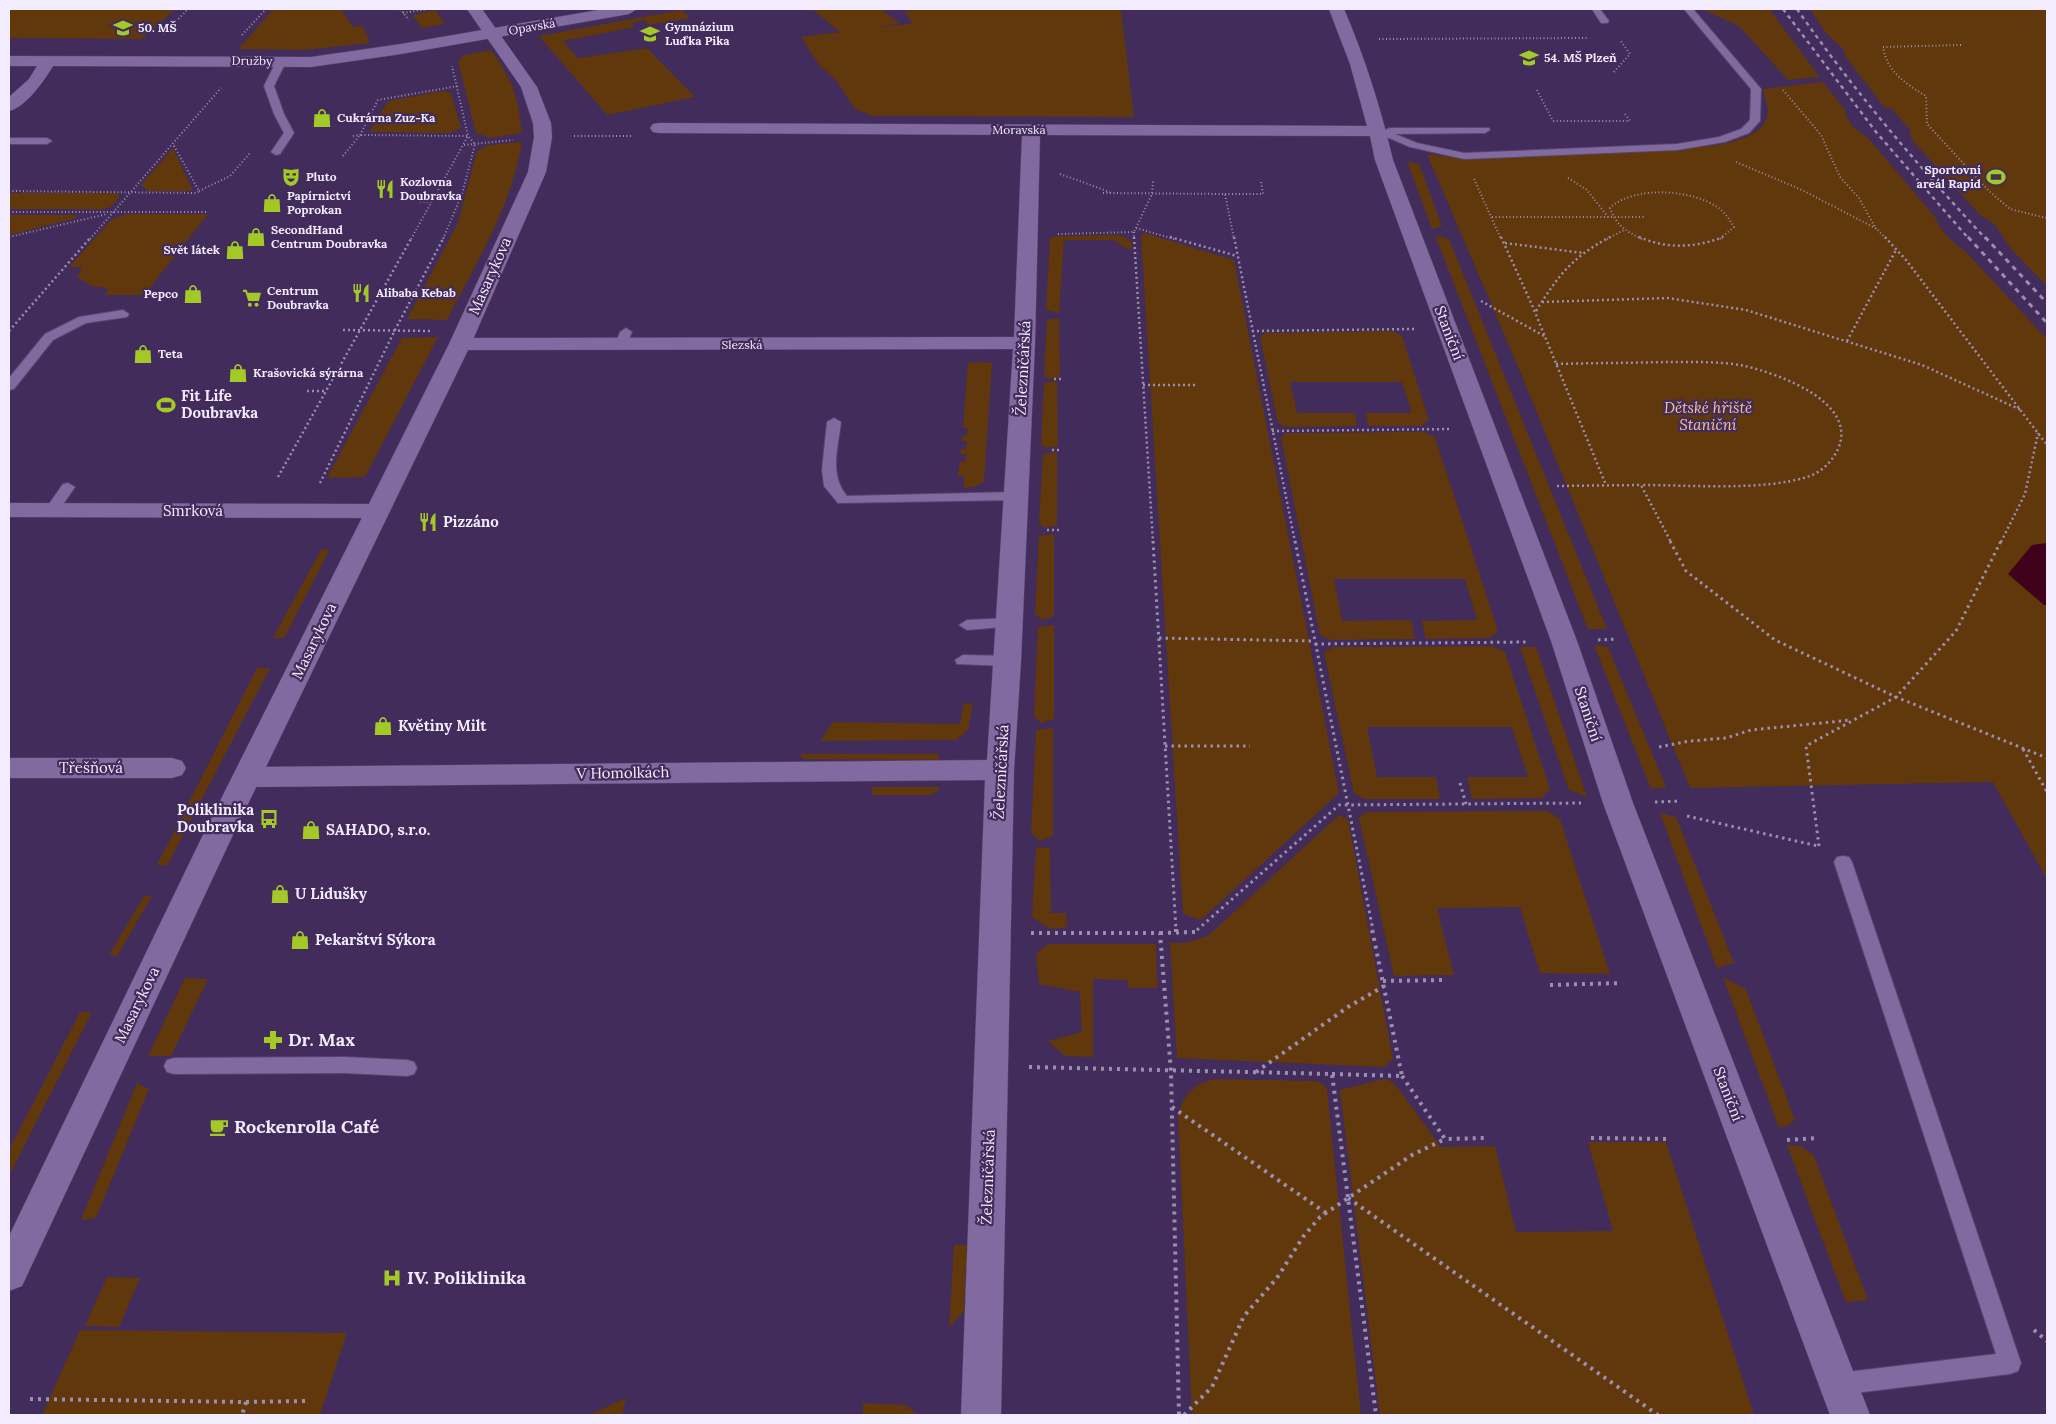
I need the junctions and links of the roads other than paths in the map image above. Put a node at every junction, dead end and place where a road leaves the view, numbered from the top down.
1 (474, 9) edge
2 (629, 9) edge
3 (1337, 9) edge
4 (1596, 9) edge
5 (1688, 9) edge
6 (1604, 20) dead end
7 (493, 34) junction
8 (9, 60) edge
9 (48, 61) junction
10 (281, 62) junction
11 (9, 106) edge
12 (659, 128) road end
13 (1031, 130) junction
14 (1485, 130) dead end
15 (1378, 131) junction
16 (47, 141) dead end
17 (9, 142) edge
18 (276, 152) road end
19 (123, 314) dead end
20 (1024, 343) junction
21 (460, 344) junction
22 (9, 386) edge
23 (834, 422) dead end
24 (68, 487) dead end
25 (1016, 496) junction
26 (9, 510) edge
27 (52, 510) junction
28 (378, 511) junction
29 (1010, 623) junction
30 (966, 625) dead end
31 (963, 660) dead end
32 (1008, 661) junction
33 (9, 768) edge
34 (172, 768) dead end
35 (1000, 770) junction
36 (247, 777) junction
37 (1843, 862) dead end
38 (174, 1066) dead end
39 (407, 1068) dead end
40 (9, 1274) edge
41 (1839, 1384) junction
42 (981, 1415) edge
43 (1850, 1415) edge

1 - 7 street, Masarykova
2 - 7 street, Opavská
3 - 15 street, Staniční
4 - 6 lane
5 - 15 lane
7 - 10 street, Družby
7 - 21 street, Masarykova
8 - 9 street, Družby
9 - 10 street, Družby
9 - 11 street
10 - 18 lane
12 - 13 street, Moravská
13 - 15 street, Moravská
13 - 20 street, Železničářská
14 - 15 lane
15 - 41 street, Staniční
16 - 17 lane
19 - 22 lane
20 - 21 street, Slezská
20 - 25 street, Železničářská
21 - 28 street, Masarykova
23 - 25 lane
24 - 27 lane
25 - 29 street, Železničářská
26 - 27 street, Smrková
27 - 28 street, Smrková
28 - 36 street, Masarykova
29 - 30 lane
29 - 32 street, Železničářská
31 - 32 lane
32 - 35 street, Železničářská
33 - 34 street, Třešňová
35 - 36 street, V Homolkách
35 - 42 street, Železničářská
36 - 40 street, Masarykova
37 - 41 lane
38 - 39 lane
41 - 43 street, Staniční

